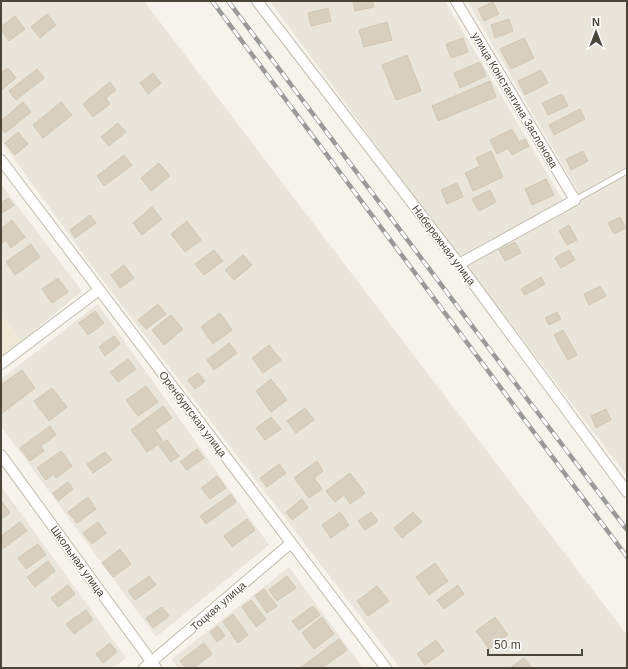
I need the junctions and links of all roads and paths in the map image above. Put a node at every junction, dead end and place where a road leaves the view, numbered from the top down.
1 (257, 1) edge
2 (456, 1) edge
3 (1, 160) edge
4 (627, 171) edge
5 (575, 200) junction
6 (459, 264) junction
7 (99, 290) junction
8 (1, 364) edge
9 (1, 454) edge
10 (627, 492) edge
11 (291, 543) junction
12 (151, 666) edge
13 (386, 668) edge

1 - 6 street, Набережная улица
2 - 5 street, улица Константина Заслонова
3 - 7 street, Оренбургская улица
4 - 5 lane
5 - 6 street
6 - 10 street, Набережная улица
7 - 8 street
7 - 11 street, Оренбургская улица
9 - 12 street, Школьная улица
11 - 12 street, Тоцкая улица
11 - 13 street, Оренбургская улица

